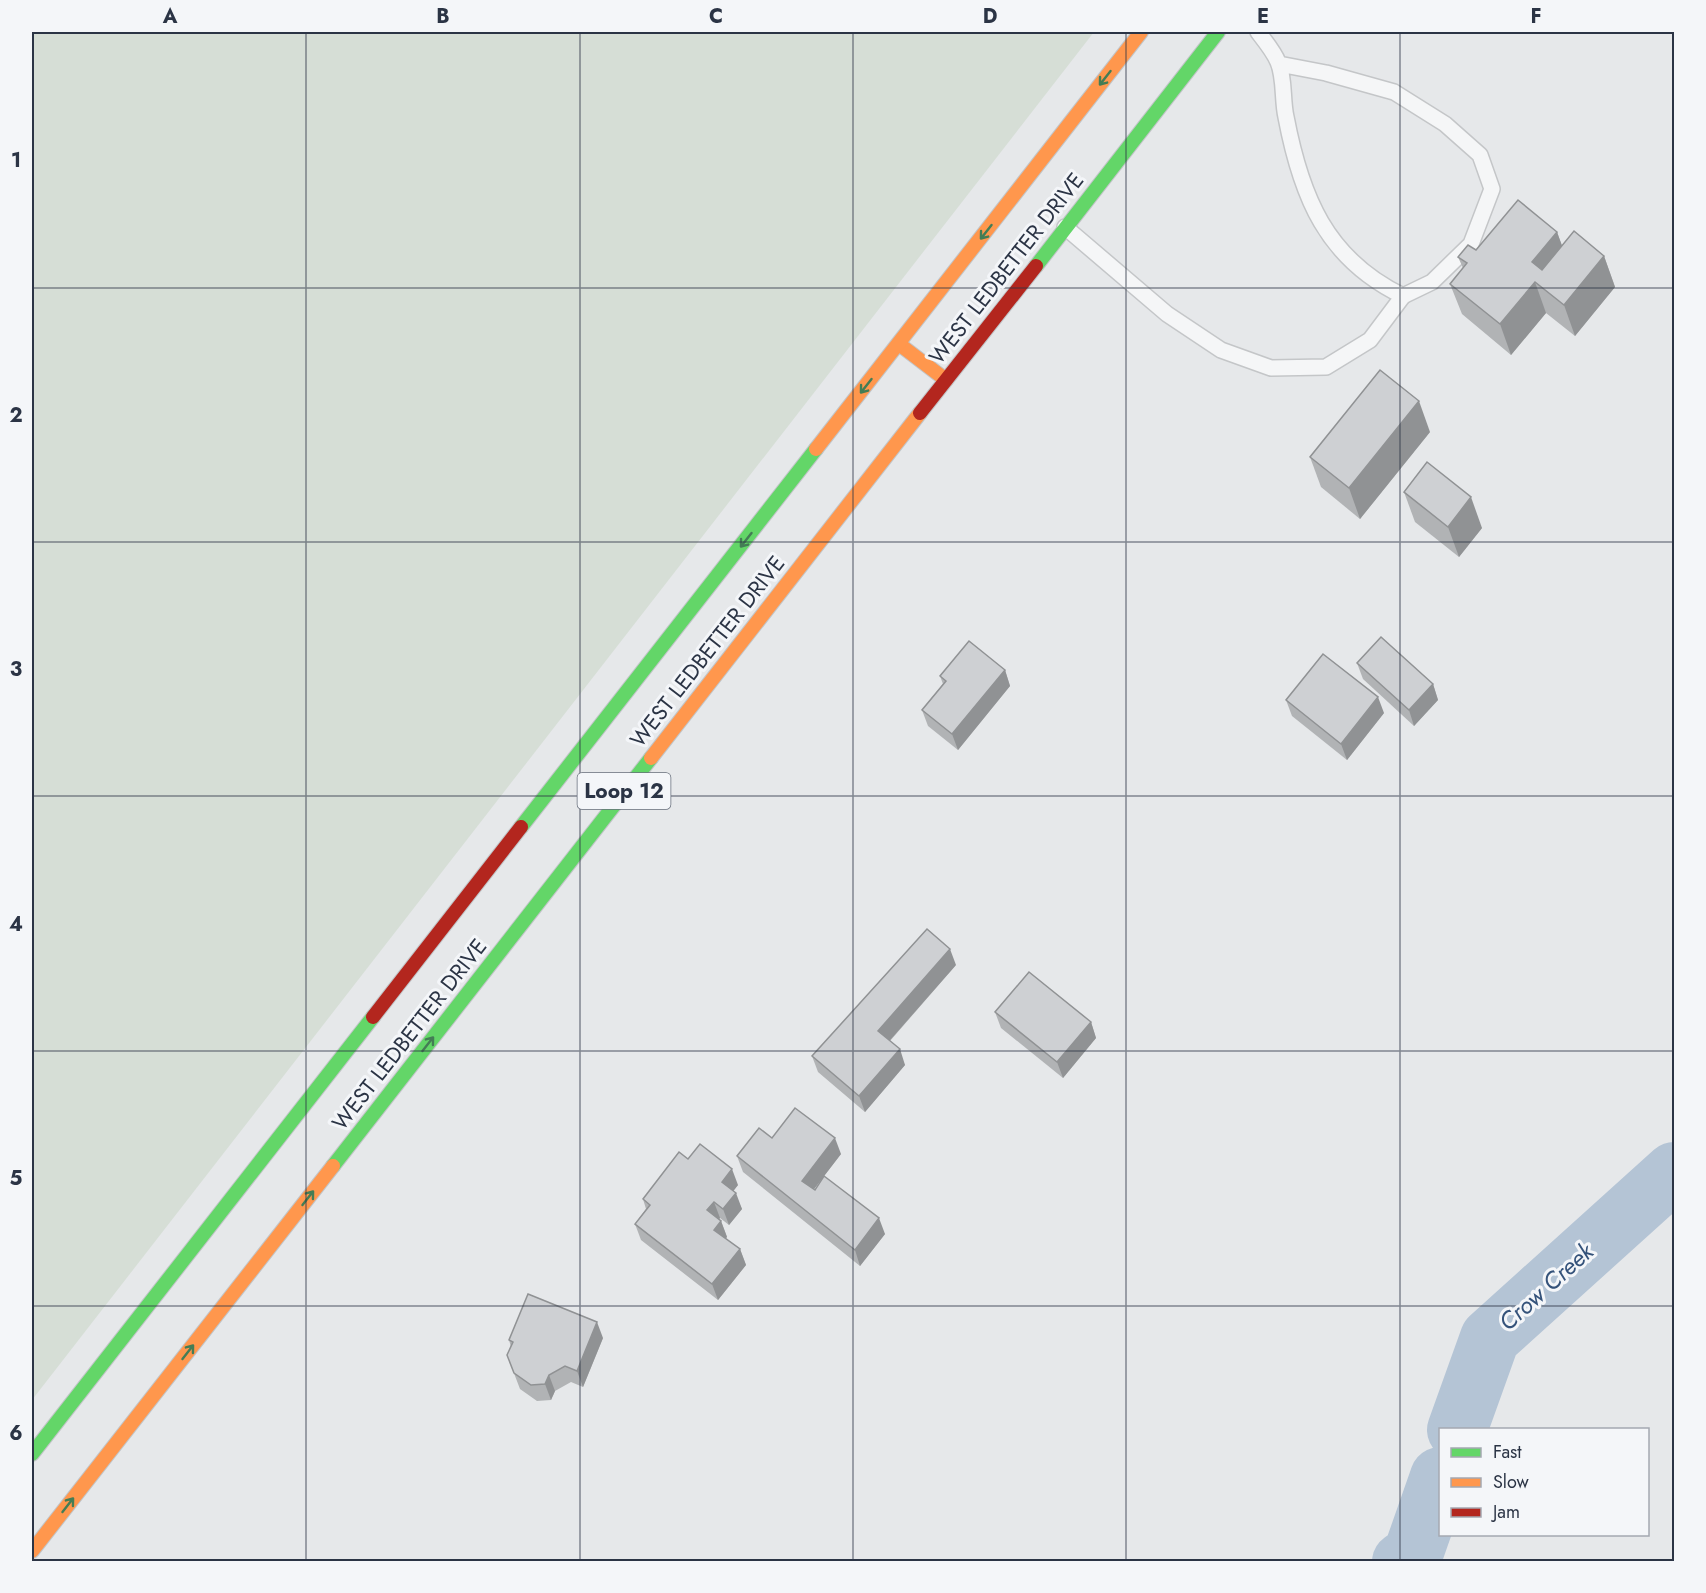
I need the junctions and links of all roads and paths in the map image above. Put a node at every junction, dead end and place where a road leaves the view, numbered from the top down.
1 (1141, 32) edge
2 (1218, 32) edge
3 (1258, 32) edge
4 (1279, 64) junction
5 (1065, 227) junction
6 (1403, 296) junction
7 (899, 344) junction
8 (946, 380) junction
9 (32, 1454) edge
10 (32, 1551) edge

1 -> 7 main road, WEST LEDBETTER DRIVE / Loop 12
2 - 5 main road, WEST LEDBETTER DRIVE / Loop 12
3 - 4 lane
4 - 6 lane
4 - 6 lane
5 - 6 lane
5 - 8 main road, WEST LEDBETTER DRIVE / Loop 12
7 - 8 main road
7 -> 9 main road, WEST LEDBETTER DRIVE / Loop 12
10 -> 8 main road, WEST LEDBETTER DRIVE / Loop 12

